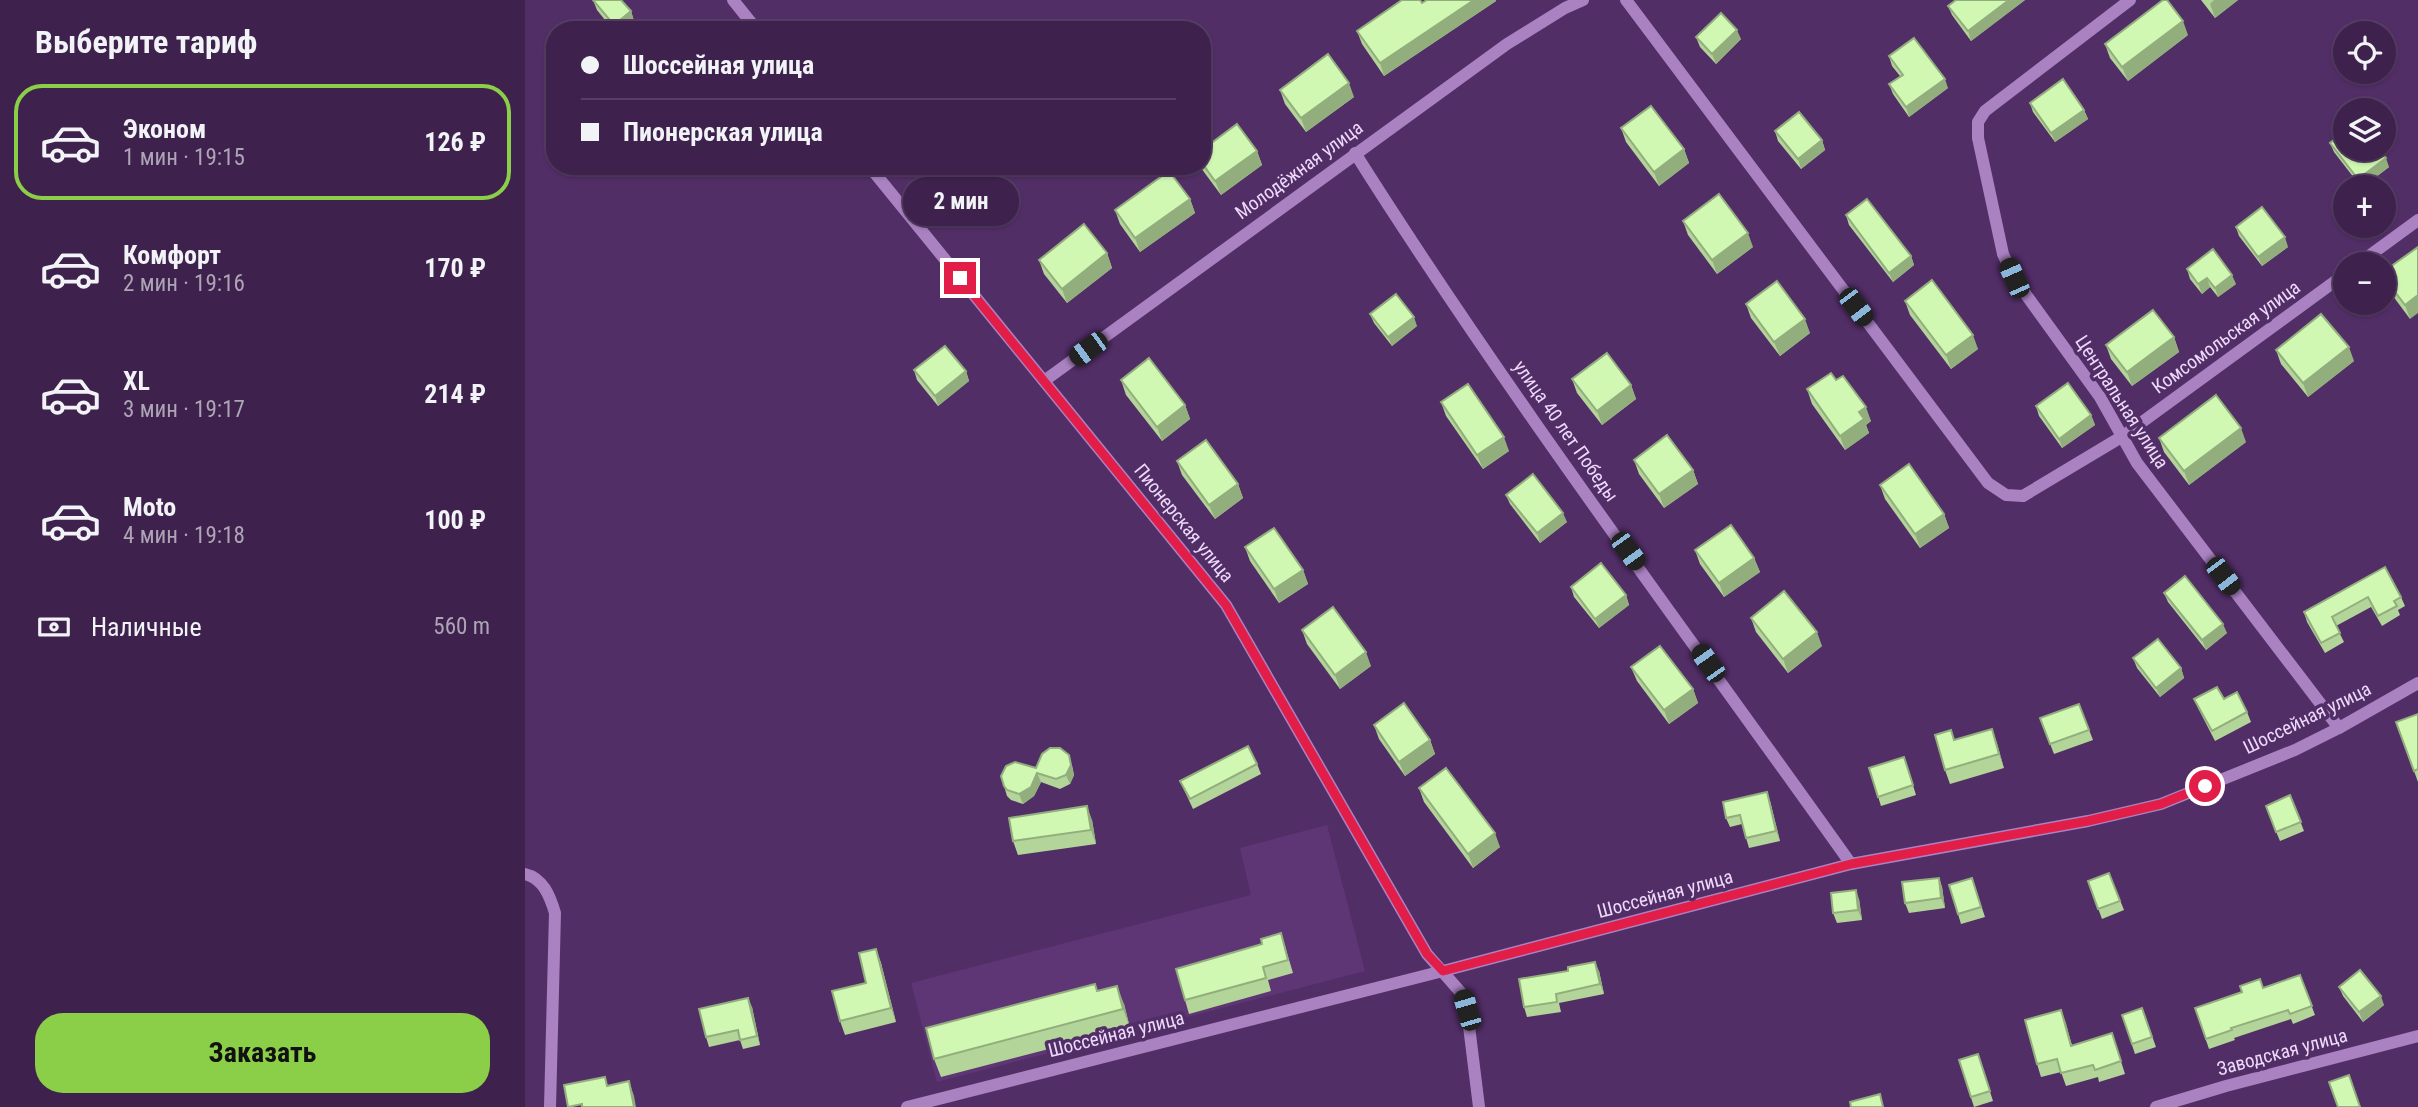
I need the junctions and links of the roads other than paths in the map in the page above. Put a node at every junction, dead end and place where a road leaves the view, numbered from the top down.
1 (733, 0) edge
2 (1583, 0) edge
3 (1626, 0) edge
4 (2130, 0) edge
5 (750, 21) edge
6 (1355, 153) junction
7 (876, 175) edge
8 (2418, 220) edge
9 (2374, 252) edge
10 (2333, 283) edge
11 (1044, 381) junction
12 (2123, 436) junction
13 (2418, 683) edge
14 (2339, 728) junction
15 (1851, 864) junction
16 (525, 874) edge
17 (1443, 971) junction
18 (2418, 1036) edge
19 (550, 1107) edge
20 (907, 1107) edge
21 (1479, 1107) edge
22 (2156, 1107) edge

1 - 5 street
2 - 6 street, Молодёжная улица
3 - 12 street, Комсомольская улица
4 - 12 street, Центральная улица
6 - 11 street, Молодёжная улица
6 - 15 street, улица 40 лет Победы
7 - 11 street, Пионерская улица
8 - 9 street
10 - 12 street, Комсомольская улица
11 - 17 street, Пионерская улица
12 - 14 street, Центральная улица
13 - 14 street, Шоссейная улица
14 - 15 street, Шоссейная улица
15 - 17 street, Шоссейная улица
16 - 19 street
17 - 20 street, Шоссейная улица
17 - 21 street, Пионерская улица
18 - 22 street, Заводская улица

